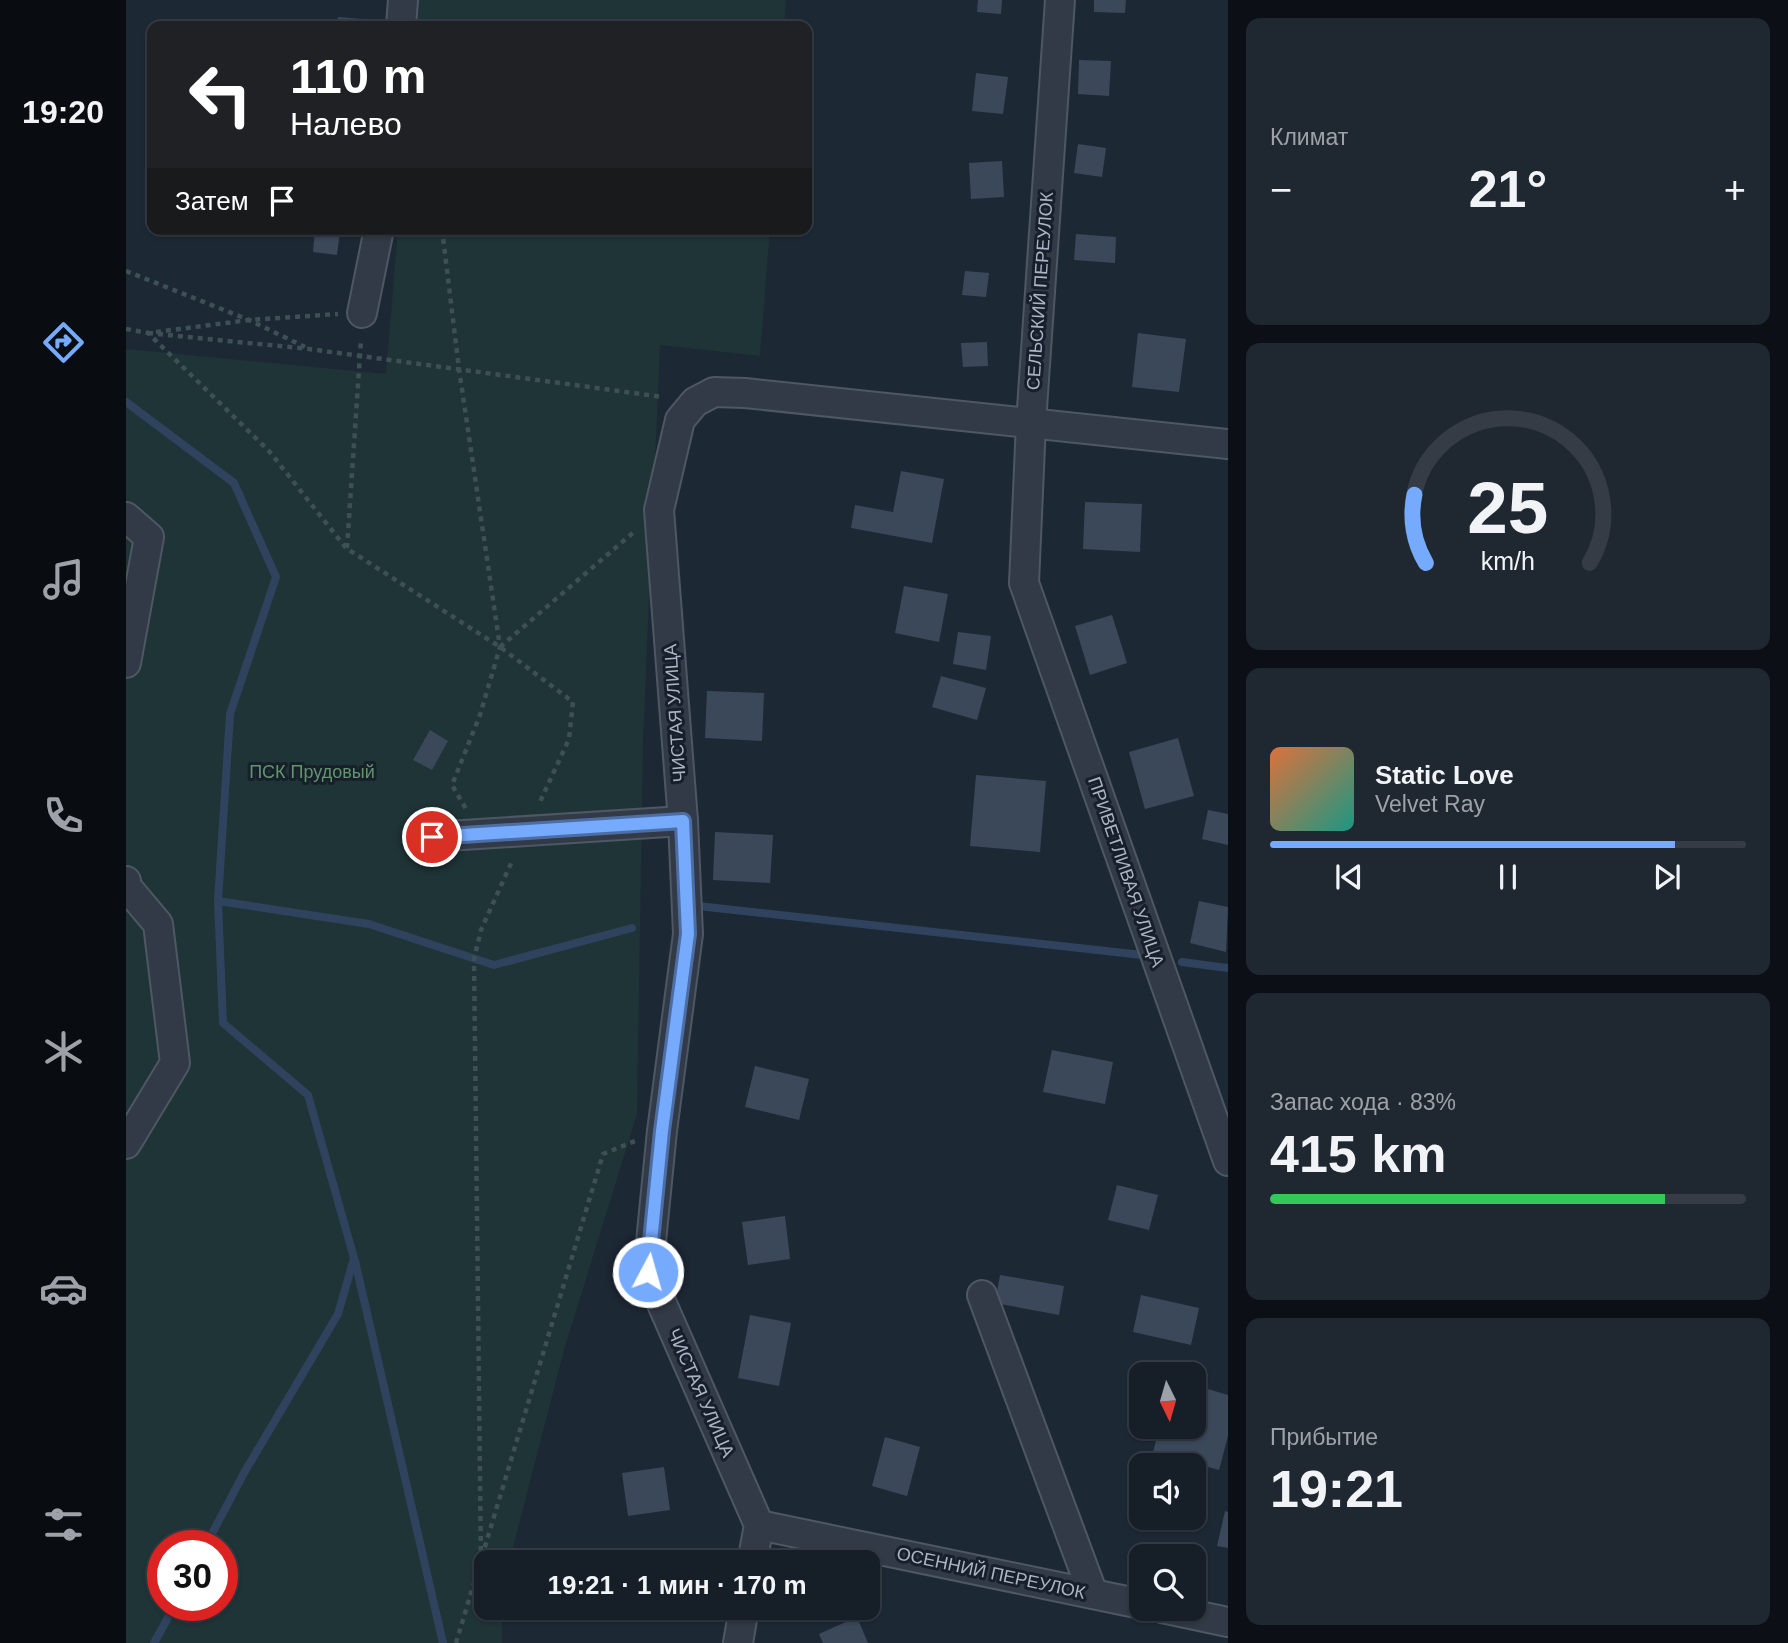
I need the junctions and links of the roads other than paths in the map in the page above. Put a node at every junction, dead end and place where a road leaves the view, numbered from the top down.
1 (403, 0) edge
2 (1060, 0) edge
3 (401, 21) edge
4 (378, 235) edge
5 (362, 313) road end
6 (1031, 423) junction
7 (1228, 444) edge
8 (126, 517) edge
9 (1024, 583) joint
10 (126, 663) edge
11 (683, 821) junction
12 (432, 837) dead end
13 (126, 881) edge
14 (126, 1143) edge
15 (1228, 1161) edge
16 (982, 1295) dead end
17 (759, 1525) junction
18 (754, 1550) edge
19 (1093, 1594) junction
20 (1129, 1602) edge
21 (1206, 1617) edge
22 (742, 1620) edge
23 (1228, 1622) edge
24 (738, 1643) edge

1 - 3 street
2 - 6 street, СЕЛЬСКИЙ ПЕРЕУЛОК
4 - 5 street
6 - 7 street
6 - 9 street, СЕЛЬСКИЙ ПЕРЕУЛОК
6 - 11 street, ЧИСТАЯ УЛИЦА
8 - 10 street
9 - 15 street, ПРИВЕТЛИВАЯ УЛИЦА
11 - 12 street
11 - 17 street, ЧИСТАЯ УЛИЦА
13 - 14 street
16 - 19 street
17 - 18 street
17 - 19 street, ОСЕННИЙ ПЕРЕУЛОК
19 - 20 street, ОСЕННИЙ ПЕРЕУЛОК
21 - 23 street
22 - 24 street

